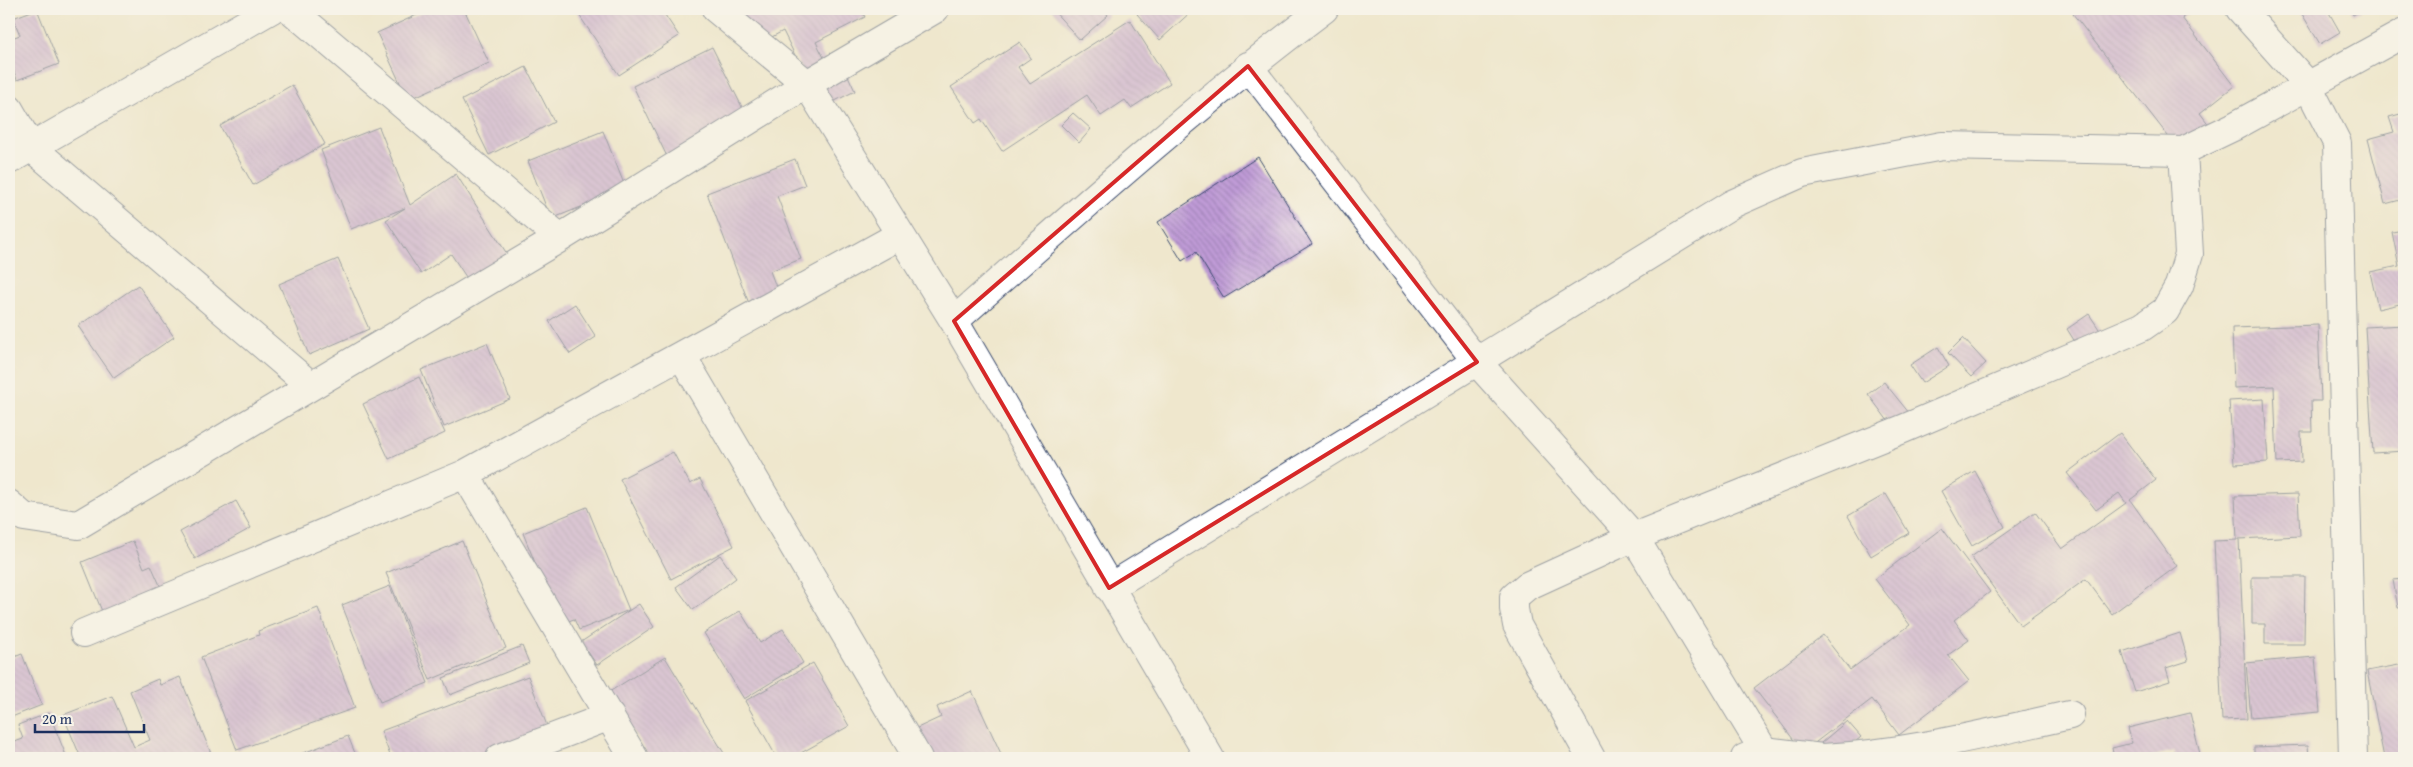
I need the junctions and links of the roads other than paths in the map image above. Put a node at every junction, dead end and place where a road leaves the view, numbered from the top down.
1 (272, 9) edge
2 (290, 9) edge
3 (716, 9) edge
4 (935, 9) edge
5 (1324, 9) edge
6 (2240, 9) edge
7 (2404, 33) edge
8 (1248, 66) junction
9 (807, 84) junction
10 (2307, 84) junction
11 (9, 109) edge
12 (2183, 151) junction
13 (20, 154) edge
14 (900, 235) junction
15 (560, 238) junction
16 (954, 321) junction
17 (682, 356) junction
18 (1477, 362) junction
19 (310, 384) junction
20 (465, 474) junction
21 (9, 504) edge
22 (1634, 537) junction
23 (1110, 588) junction
24 (84, 633) dead end
25 (2070, 715) dead end
26 (610, 716) junction
27 (1755, 755) edge
28 (500, 758) edge
29 (634, 758) edge
30 (918, 758) edge
31 (1210, 758) edge
32 (1591, 758) edge
33 (1822, 758) edge
34 (2354, 758) edge

1 - 13 street
2 - 15 street
3 - 9 street
4 - 9 street
5 - 8 street
6 - 10 street
7 - 10 street
8 - 16 street
8 - 18 street
9 - 14 street
9 - 15 street
10 - 12 street
10 - 34 street
11 - 13 street
12 - 18 street
12 - 22 street
13 - 19 street
14 - 16 street
14 - 17 street
15 - 19 street
16 - 23 street
17 - 20 street
17 - 30 street
18 - 22 street
18 - 23 street
19 - 21 street
20 - 24 street
20 - 26 street
22 - 27 street
22 - 32 street
23 - 31 street
25 - 33 street
26 - 28 street
26 - 29 street
27 - 33 street

